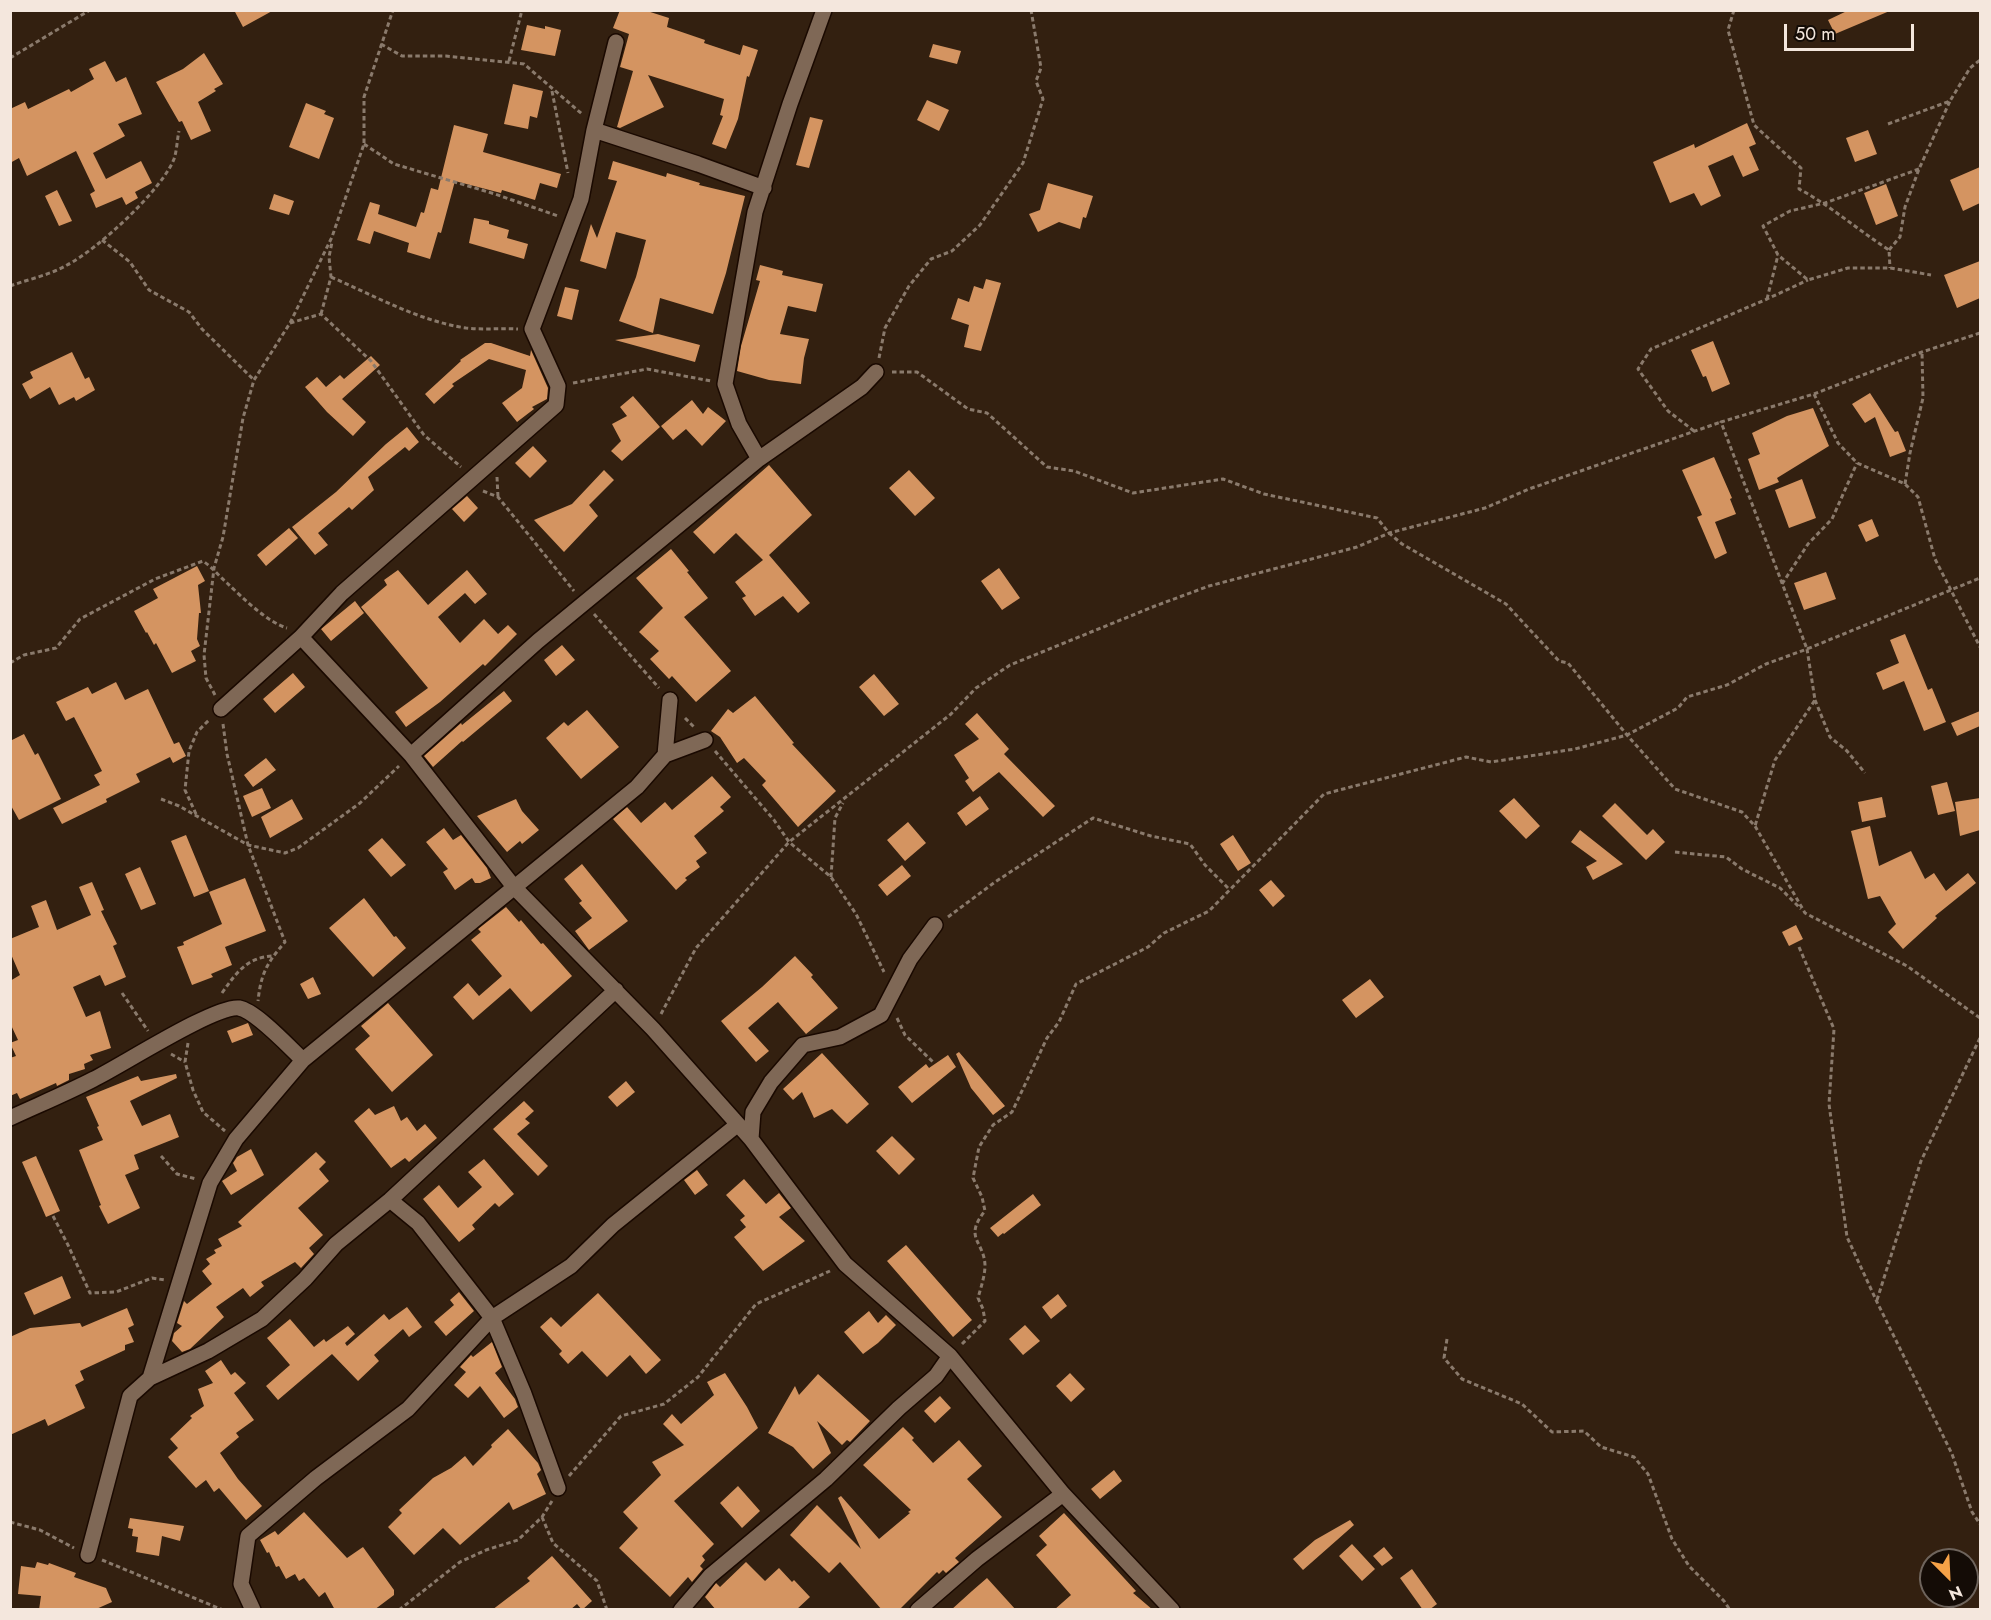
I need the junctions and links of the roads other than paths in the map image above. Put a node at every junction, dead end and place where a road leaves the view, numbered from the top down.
1 (824, 10) edge
2 (616, 42) dead end
3 (594, 130) junction
4 (764, 188) junction
5 (876, 372) road end
6 (759, 459) junction
7 (301, 637) junction
8 (670, 700) road end
9 (221, 709) road end
10 (705, 740) road end
11 (411, 755) junction
12 (665, 755) junction
13 (514, 887) junction
14 (935, 925) road end
15 (616, 990) junction
16 (303, 1060) junction
17 (10, 1118) edge
18 (737, 1125) junction
19 (751, 1139) junction
20 (390, 1200) junction
21 (492, 1318) junction
22 (950, 1356) junction
23 (150, 1378) junction
24 (558, 1488) road end
25 (1063, 1494) junction
26 (88, 1555) road end
27 (253, 1610) edge
28 (681, 1610) edge
29 (918, 1610) edge
30 (1172, 1610) edge

1 - 4 street
2 - 3 street
3 - 4 street
3 - 7 street
4 - 6 street
5 - 6 street
6 - 11 street
7 - 9 street
7 - 11 street
8 - 12 street
10 - 12 street
11 - 13 street
12 - 13 street
13 - 15 street
13 - 16 street
14 - 19 street
15 - 18 street
15 - 20 street
16 - 17 street
16 - 23 street
18 - 19 street
18 - 21 street
19 - 22 street
20 - 21 street
20 - 23 street
21 - 24 street
21 - 27 street
22 - 25 street
22 - 28 street
23 - 26 street
25 - 29 street
25 - 30 street

